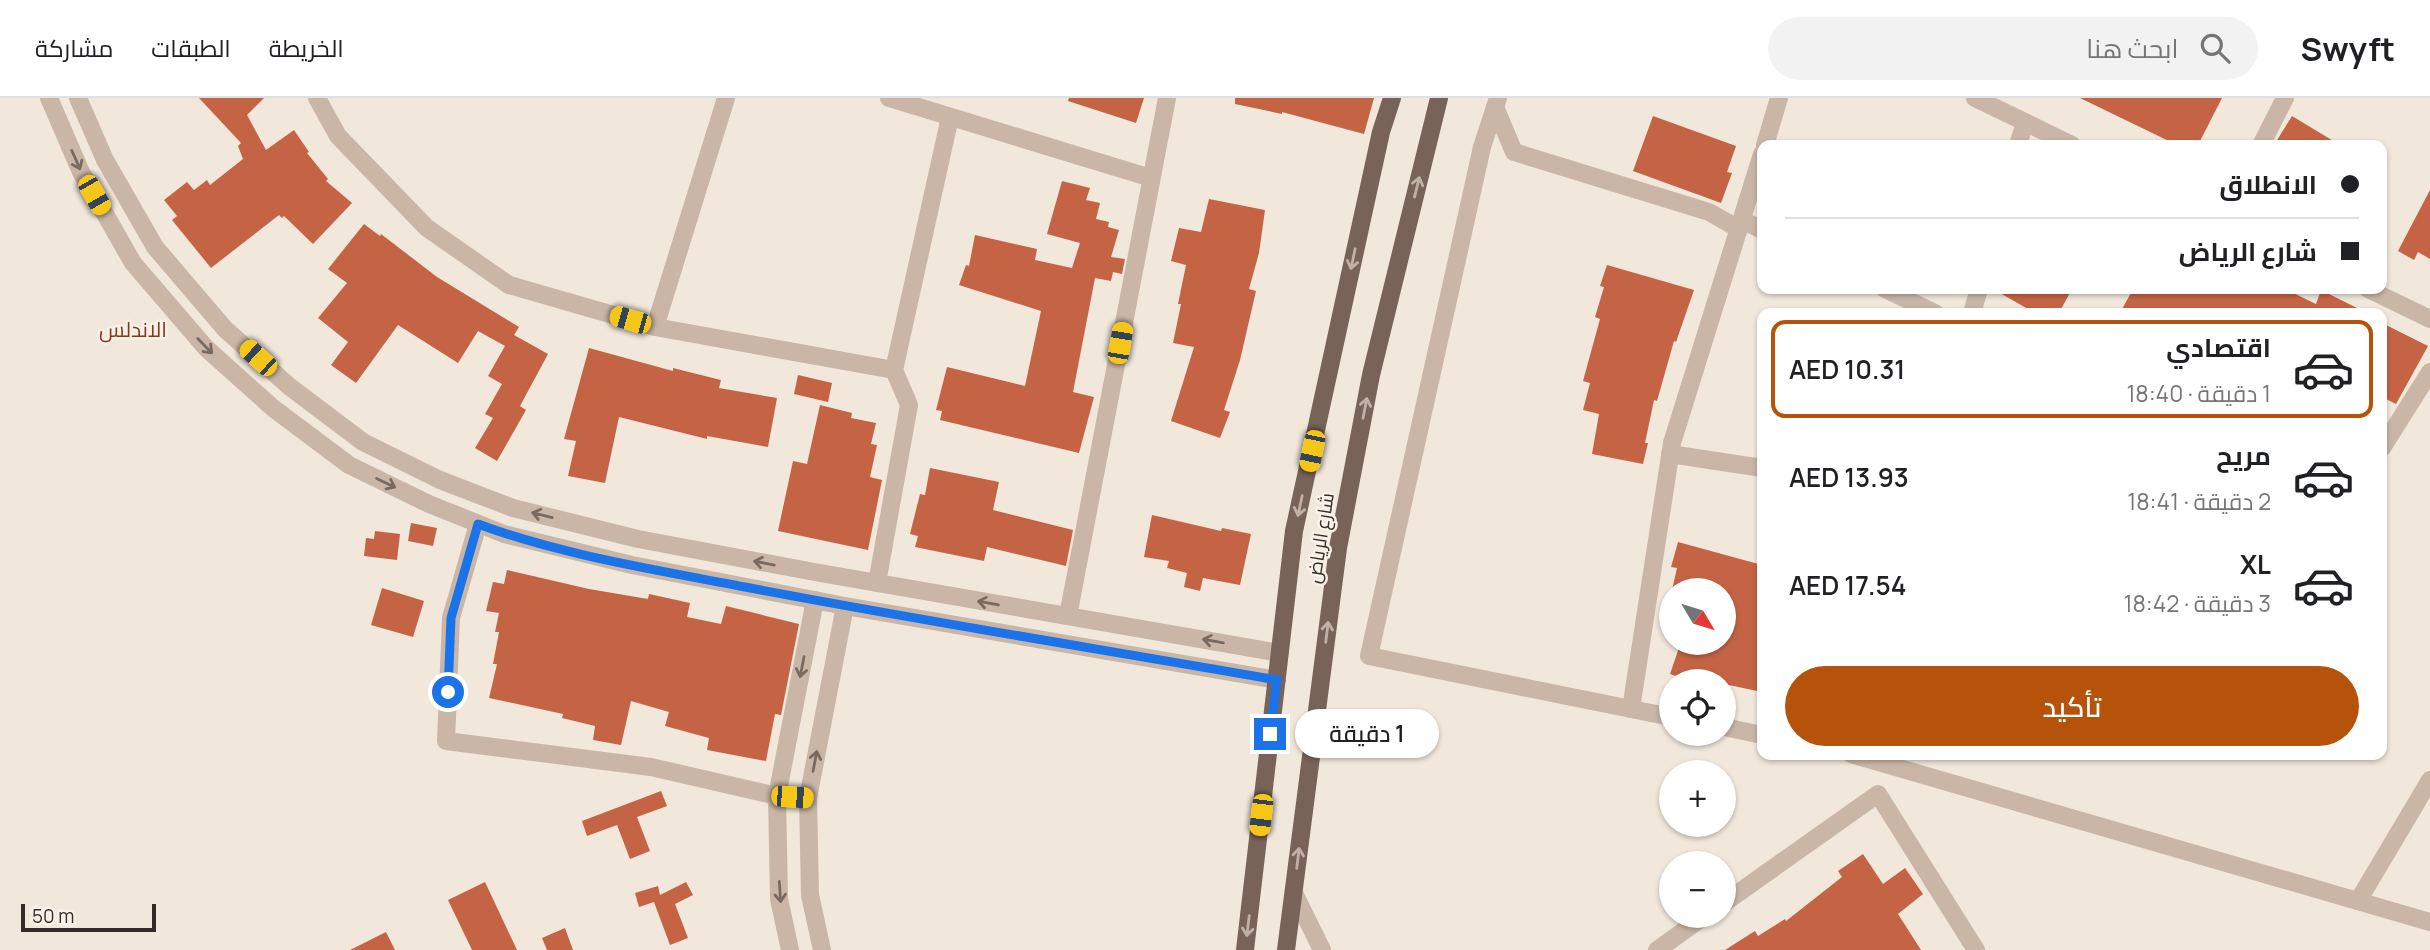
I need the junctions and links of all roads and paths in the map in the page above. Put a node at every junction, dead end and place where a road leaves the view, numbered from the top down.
1 (49, 98) edge
2 (78, 98) edge
3 (317, 98) edge
4 (726, 98) edge
5 (889, 98) edge
6 (1167, 98) edge
7 (1392, 98) edge
8 (1439, 98) edge
9 (1780, 98) edge
10 (1975, 98) edge
11 (2285, 98) edge
12 (1497, 102) edge
13 (950, 117) junction
14 (2025, 122) junction
15 (1767, 140) edge
16 (2020, 140) edge
17 (2062, 140) edge
18 (2263, 140) edge
19 (1757, 171) edge
20 (1151, 178) junction
21 (1741, 224) junction
22 (1757, 229) edge
23 (1895, 294) edge
24 (2378, 294) edge
25 (1925, 308) edge
26 (2430, 319) edge
27 (654, 327) junction
28 (894, 370) junction
29 (2430, 372) edge
30 (2387, 440) edge
31 (1670, 454) junction
32 (1757, 467) edge
33 (478, 524) junction
34 (877, 583) junction
35 (815, 600) junction
36 (845, 606) junction
37 (1068, 617) junction
38 (1280, 653) junction
39 (1277, 680) junction
40 (1631, 709) junction
41 (1659, 715) edge
42 (1736, 730) edge
43 (1757, 734) edge
44 (1873, 760) edge
45 (2430, 780) edge
46 (777, 796) junction
47 (808, 798) junction
48 (1294, 893) junction
49 (1736, 895) edge
50 (2358, 901) junction
51 (2430, 922) edge
52 (1688, 928) edge
53 (790, 950) edge
54 (821, 950) edge
55 (1245, 950) edge
56 (1286, 950) edge
57 (1322, 950) edge
58 (1657, 950) edge
59 (1976, 950) edge

1 -> 33 street
34 -> 2 street
3 - 27 street
4 - 27 street
5 - 13 street
6 - 20 street
7 -> 38 main road, شارع الرياض
48 -> 8 main road, شارع الرياض
9 - 15 street
10 - 14 street
11 - 18 street
12 - 21 street
12 - 40 street
13 - 20 street
13 - 28 street
14 - 16 street
14 - 17 street
19 - 21 street
20 - 37 street
21 - 22 street
21 - 31 street
23 - 25 street
24 - 26 street
27 - 28 street
28 - 34 street
29 - 30 street
31 - 32 street
31 - 40 street
33 - 35 street
33 - 46 street
37 -> 34 street
35 - 36 street
35 -> 46 street
36 - 39 street
47 -> 36 street
38 -> 37 street
38 - 39 main road, شارع الرياض
39 -> 55 main road, شارع الرياض
40 - 41 street
42 - 43 street
44 - 50 street
45 - 50 street
46 - 47 street
46 -> 53 street
47 - 54 street
48 - 56 main road, شارع الرياض
48 - 57 street
49 - 59 street
50 - 51 street
52 - 58 street

